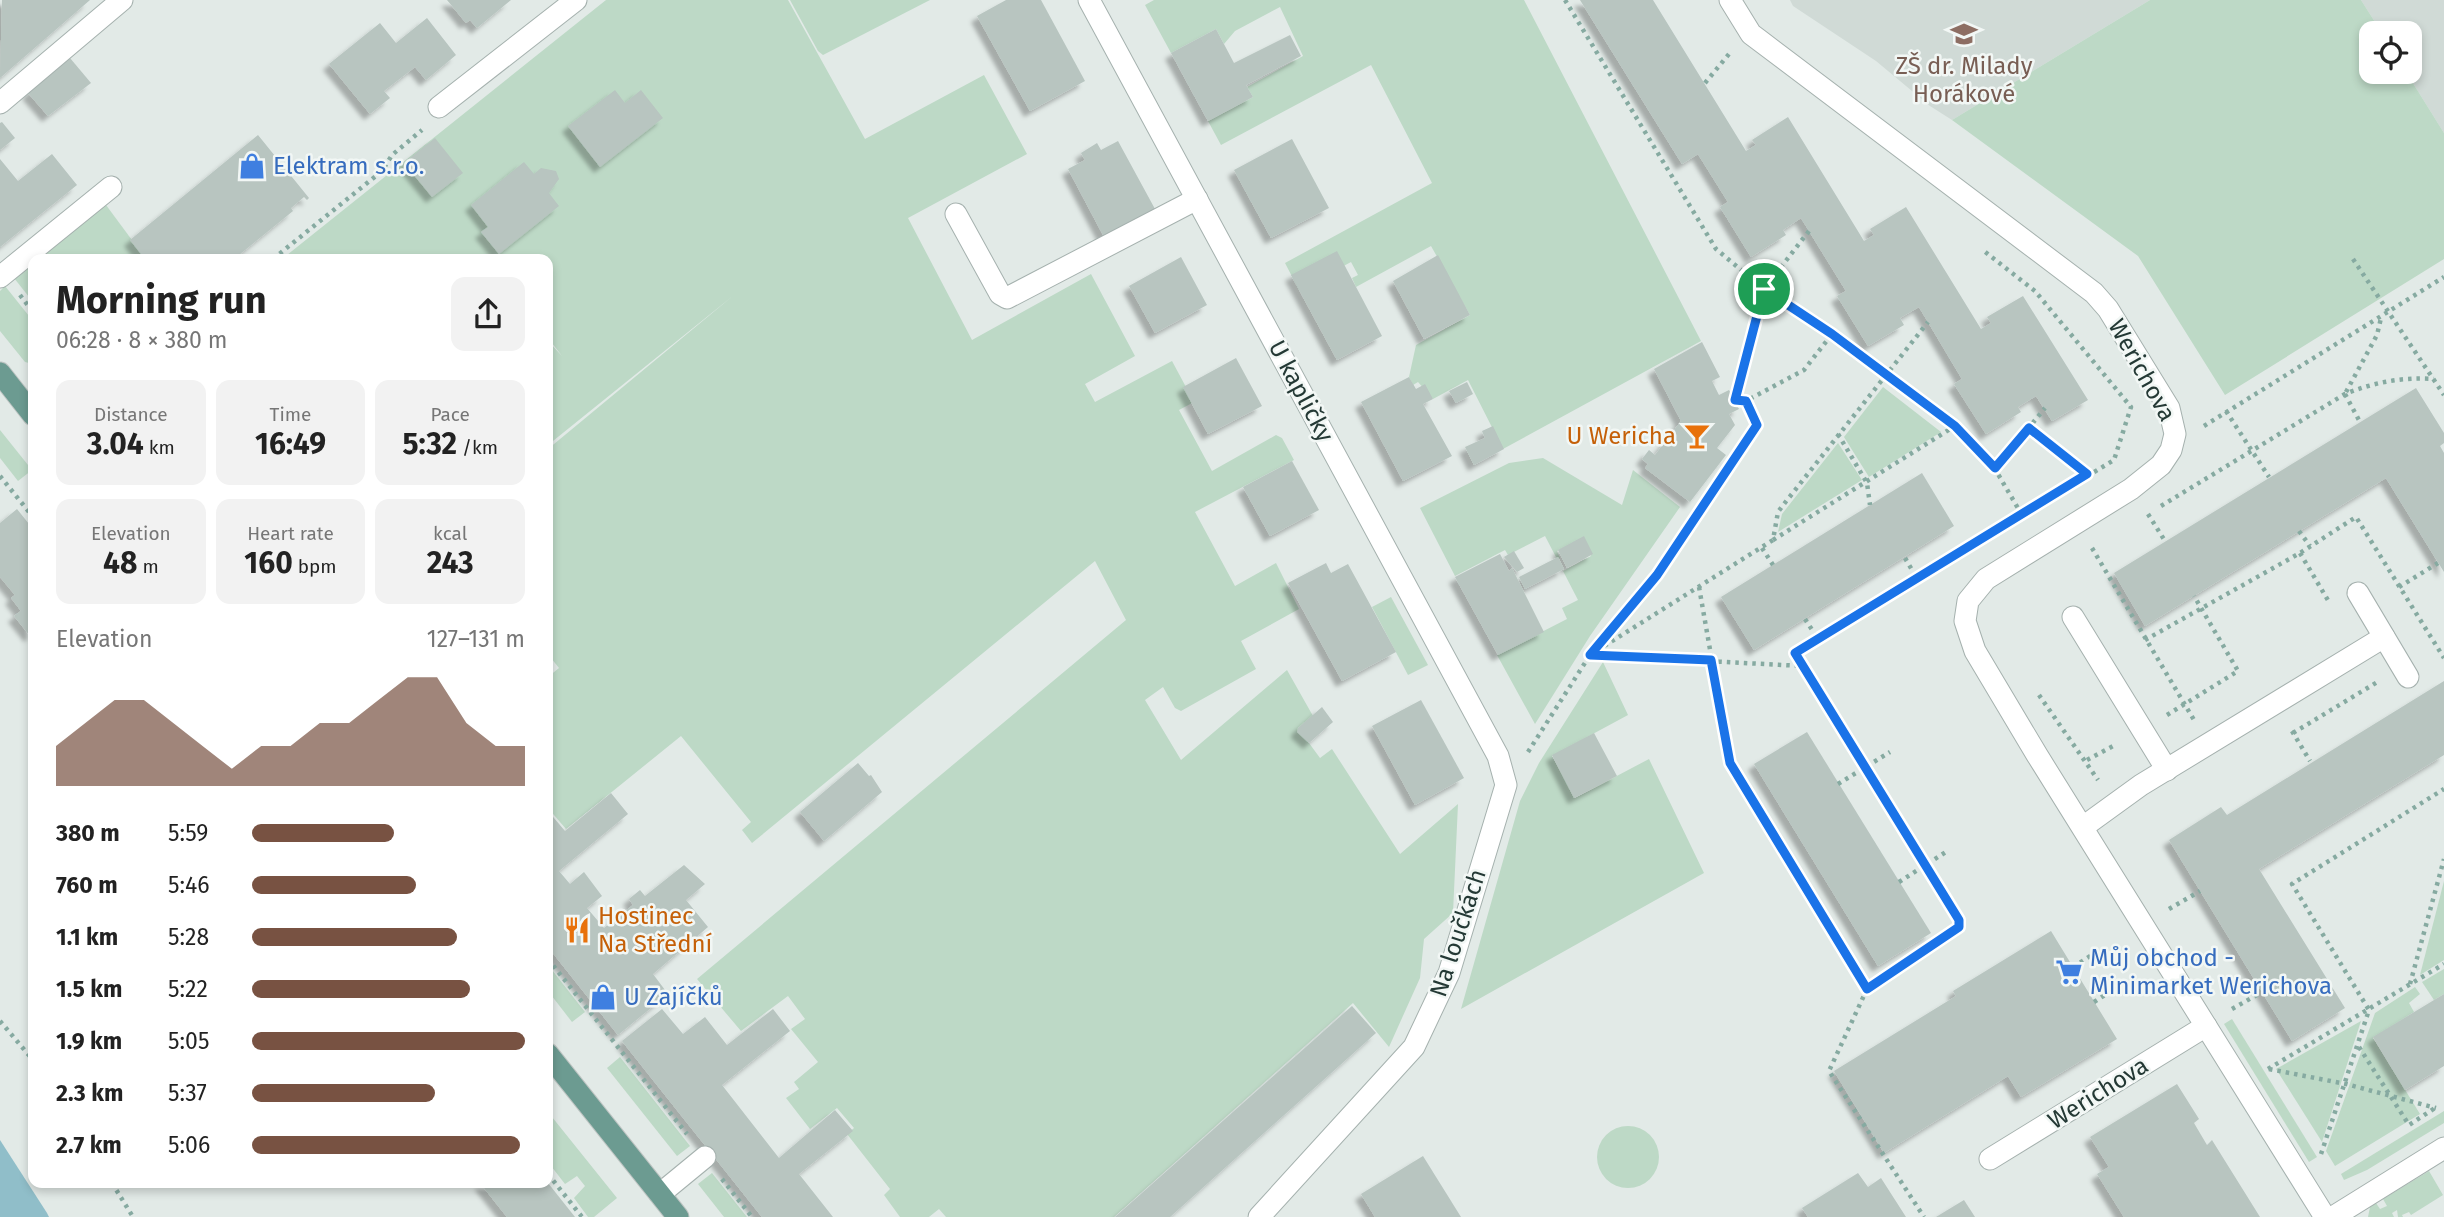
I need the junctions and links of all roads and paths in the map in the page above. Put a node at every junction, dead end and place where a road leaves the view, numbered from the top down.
1 (122, 0) edge
2 (576, 0) edge
3 (1089, 0) edge
4 (1565, 0) edge
5 (1730, 0) edge
6 (1742, 60) dead end
7 (1705, 83) dead end
8 (0, 103) edge
9 (439, 107) joint
10 (111, 187) dead end
11 (1197, 200) junction
12 (956, 214) dead end
13 (1809, 231) dead end
14 (1983, 250) dead end
15 (28, 254) edge
16 (28, 254) edge
17 (279, 254) edge
18 (2353, 259) dead end
19 (0, 277) edge
20 (2444, 277) edge
21 (1764, 289) junction
22 (2389, 311) junction
23 (2381, 317) junction
24 (1928, 322) dead end
25 (1832, 334) junction
26 (0, 373) edge
27 (1884, 376) junction
28 (2434, 379) junction
29 (2345, 394) junction
30 (2444, 395) edge
31 (1746, 401) junction
32 (2045, 408) dead end
33 (28, 409) edge
34 (2226, 411) junction
35 (2360, 422) dead end
36 (1955, 426) junction
37 (2202, 427) dead end
38 (2029, 428) junction
39 (1838, 434) junction
40 (2253, 449) junction
41 (1995, 468) junction
42 (2087, 474) junction
43 (0, 476) edge
44 (2269, 477) dead end
45 (1867, 483) junction
46 (1870, 505) dead end
47 (28, 511) edge
48 (2148, 514) junction
49 (2022, 515) junction
50 (2137, 521) dead end
51 (2299, 531) dead end
52 (1773, 540) junction
53 (2103, 541) dead end
54 (2165, 541) dead end
55 (1762, 548) junction
56 (2092, 548) junction
57 (2300, 553) junction
58 (2080, 555) dead end
59 (1905, 558) dead end
60 (2438, 563) dead end
61 (1773, 565) dead end
62 (1918, 579) junction
63 (1699, 587) junction
64 (2399, 587) dead end
65 (2358, 593) dead end
66 (2194, 596) dead end
67 (2333, 608) dead end
68 (2201, 609) junction
69 (2073, 617) dead end
70 (1805, 619) dead end
71 (2384, 637) junction
72 (1818, 639) junction
73 (2145, 640) junction
74 (1590, 655) junction
75 (1711, 660) junction
76 (1803, 666) junction
77 (2408, 677) dead end
78 (2380, 680) dead end
79 (2038, 694) dead end
80 (2276, 703) junction
81 (2184, 705) junction
82 (2293, 733) junction
83 (2210, 744) junction
84 (1890, 752) dead end
85 (2087, 761) dead end
86 (2310, 761) dead end
87 (1866, 766) junction
88 (2167, 770) junction
89 (1838, 784) dead end
90 (1506, 785) junction
91 (2444, 789) edge
92 (2083, 827) junction
93 (1949, 850) dead end
94 (2444, 859) edge
95 (1927, 866) junction
96 (2441, 881) edge
97 (1899, 882) dead end
98 (2200, 891) dead end
99 (2169, 909) dead end
100 (2095, 953) dead end
101 (2444, 964) edge
102 (553, 966) edge
103 (2073, 967) dead end
104 (2410, 985) junction
105 (2116, 988) dead end
106 (1867, 989) junction
107 (2262, 992) dead end
108 (2094, 1002) dead end
109 (2232, 1009) dead end
110 (2369, 1010) junction
111 (0, 1021) edge
112 (2206, 1026) junction
113 (2359, 1047) junction
114 (28, 1054) edge
115 (553, 1060) edge
116 (2346, 1084) junction
117 (2392, 1097) junction
118 (2444, 1147) edge
119 (2321, 1155) dead end
120 (705, 1157) junction
121 (1990, 1159) dead end
122 (553, 1180) edge
123 (115, 1188) edge
124 (660, 1194) junction
125 (133, 1217) edge
126 (582, 1217) edge
127 (678, 1217) edge
128 (752, 1217) edge
129 (1259, 1217) edge
130 (1924, 1217) edge
131 (2325, 1217) edge
132 (2333, 1217) edge

1 - 8 street
2 - 9 street
3 - 11 street, U kapličky
4 - 21 path
5 - 92 street, Werichova
6 - 7 path
9 - 17 path
10 - 16 street
11 - 12 street
11 - 90 street, U kapličky
13 - 21 path
14 - 42 path
15 - 19 street
18 - 22 path
20 - 22 path
21 - 25 path
21 - 31 path
22 - 23 path
22 - 28 path
23 - 29 path
23 - 34 path
24 - 27 path
25 - 27 path
25 - 31 path
26 - 33 main road
27 - 36 path
27 - 39 path
28 - 29 path
28 - 30 path
29 - 35 path
29 - 40 path
31 - 74 path
32 - 38 path
34 - 37 path
34 - 40 path
36 - 41 path
36 - 45 path
38 - 41 path
38 - 42 path
39 - 45 path
39 - 52 path
40 - 44 path
40 - 48 path
41 - 49 path
42 - 49 path
43 - 47 path
45 - 46 path
45 - 52 path
48 - 50 path
48 - 54 path
49 - 62 path
51 - 57 path
52 - 55 path
53 - 56 path
55 - 61 path
55 - 63 path
56 - 58 path
56 - 73 path
57 - 67 path
57 - 68 path
59 - 62 path
60 - 64 path
62 - 72 path
63 - 74 path
63 - 75 path
65 - 71 street
66 - 68 path
68 - 73 path
68 - 81 path
69 - 88 street
70 - 72 path
71 - 77 street
71 - 80 street
72 - 76 path
73 - 81 path
74 - 75 path
74 - 90 path
75 - 76 path
75 - 106 path
76 - 87 path
78 - 82 path
79 - 85 path
80 - 82 path
80 - 83 street
81 - 83 path
82 - 86 path
83 - 88 street
84 - 87 path
87 - 89 path
87 - 95 path
88 - 92 street
90 - 129 street, Na loučkách
91 - 110 path
92 - 112 street, Werichova
93 - 95 path
94 - 96 path
95 - 97 path
95 - 106 path
96 - 104 path
98 - 99 path
100 - 103 path
101 - 104 path
102 - 120 path
104 - 110 path
105 - 108 path
106 - 130 path
107 - 109 path
110 - 113 path
110 - 116 path
111 - 114 path
112 - 121 street, Werichova
112 - 131 street, Werichova
113 - 116 path
113 - 117 path
115 - 124 main road
116 - 117 path
116 - 119 path
117 - 117 path
118 - 132 street
120 - 124 street
120 - 128 path
122 - 126 path
123 - 125 path
124 - 127 main road

